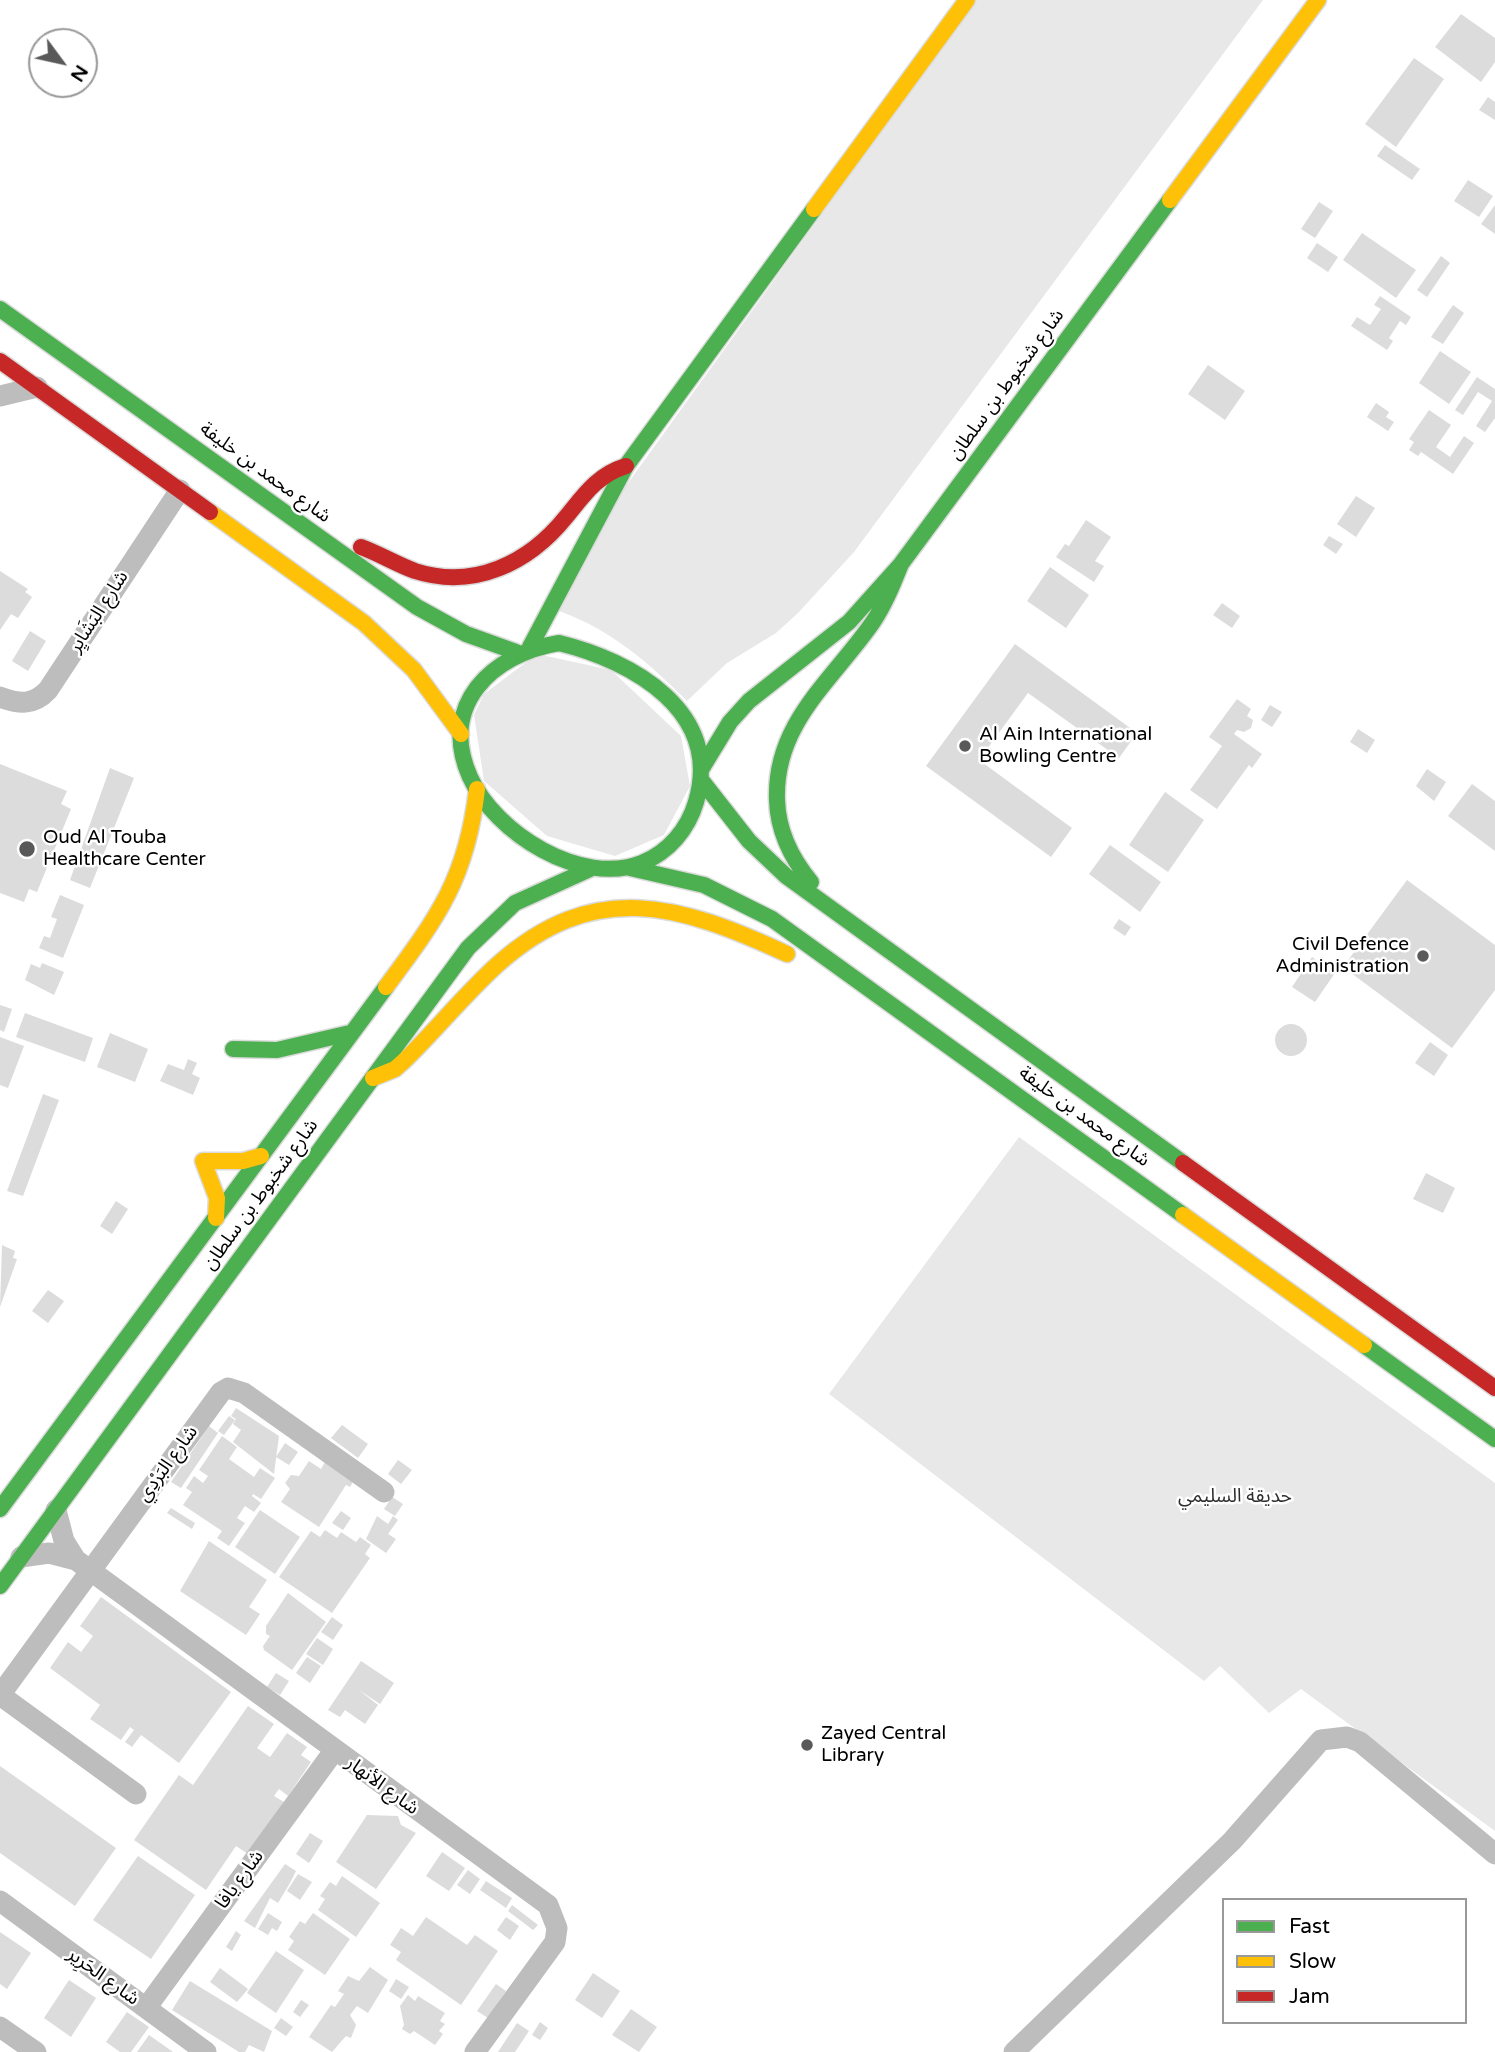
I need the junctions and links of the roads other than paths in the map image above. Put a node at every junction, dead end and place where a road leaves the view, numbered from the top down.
1 (967, 0) edge
2 (1318, 0) edge
3 (0, 309) edge
4 (0, 360) edge
5 (37, 387) junction
6 (0, 396) edge
7 (626, 466) junction
8 (180, 490) junction
9 (323, 541) junction
10 (901, 564) junction
11 (523, 650) junction
12 (0, 697) edge
13 (461, 734) junction
14 (702, 775) junction
15 (477, 789) junction
16 (630, 868) junction
17 (590, 869) junction
18 (837, 913) junction
19 (862, 983) junction
20 (350, 1033) junction
21 (233, 1049) dead end
22 (373, 1078) junction
23 (261, 1156) junction
24 (216, 1218) junction
25 (1495, 1388) edge
26 (1495, 1440) edge
27 (384, 1492) dead end
28 (0, 1509) edge
29 (56, 1510) junction
30 (21, 1557) junction
31 (84, 1565) junction
32 (0, 1586) edge
33 (0, 1695) edge
34 (334, 1751) junction
35 (136, 1794) dead end
36 (1495, 1854) edge
37 (0, 1901) edge
38 (146, 2008) junction
39 (0, 2027) edge
40 (36, 2052) edge
41 (206, 2052) edge
42 (475, 2052) edge
43 (1014, 2052) edge

1 - 7 main road
2 - 10 main road, شارع شخبوط بن سلطان
3 - 9 main road, شارع محمد بن خليفة
4 - 5 main road
5 - 6 street
5 - 8 main road
7 - 9 main road
7 - 11 main road
8 - 12 street, شارع البَشَايِر
8 - 13 main road
9 - 11 main road, شارع محمد بن خليفة
10 - 14 main road, شارع شخبوط بن سلطان
10 - 18 main road
11 - 13 main road
11 - 14 main road
13 - 15 main road
14 - 16 main road
14 - 18 main road, شارع محمد بن خليفة
15 - 17 main road
15 - 20 main road, شارع شخبوط بن سلطان
16 - 17 main road
16 - 19 main road, شارع محمد بن خليفة
17 - 22 main road, شارع شخبوط بن سلطان
18 - 25 main road, شارع محمد بن خليفة
19 - 22 main road
19 - 26 main road, شارع محمد بن خليفة
20 - 21 main road
20 - 23 main road, شارع شخبوط بن سلطان
22 - 29 main road, شارع شخبوط بن سلطان
23 - 24 main road, شارع شخبوط بن سلطان
23 - 24 main road
24 - 28 main road, شارع شخبوط بن سلطان
27 - 31 street, شارع البَرْدِي
29 - 30 main road, شارع شخبوط بن سلطان
29 - 31 street, شارع الأنهار
30 - 31 street, شارع الأنهار
30 - 32 main road, شارع شخبوط بن سلطان
31 - 33 street, شارع البَرْدِي
31 - 34 street, شارع الأنهار
33 - 35 street, شارع البَرْدِي
34 - 38 street, شارع يافا
34 - 42 street, شارع الأنهار
36 - 43 street
37 - 38 street, شارع الحَرِير
38 - 41 street, شارع الحَرِير
39 - 40 street

